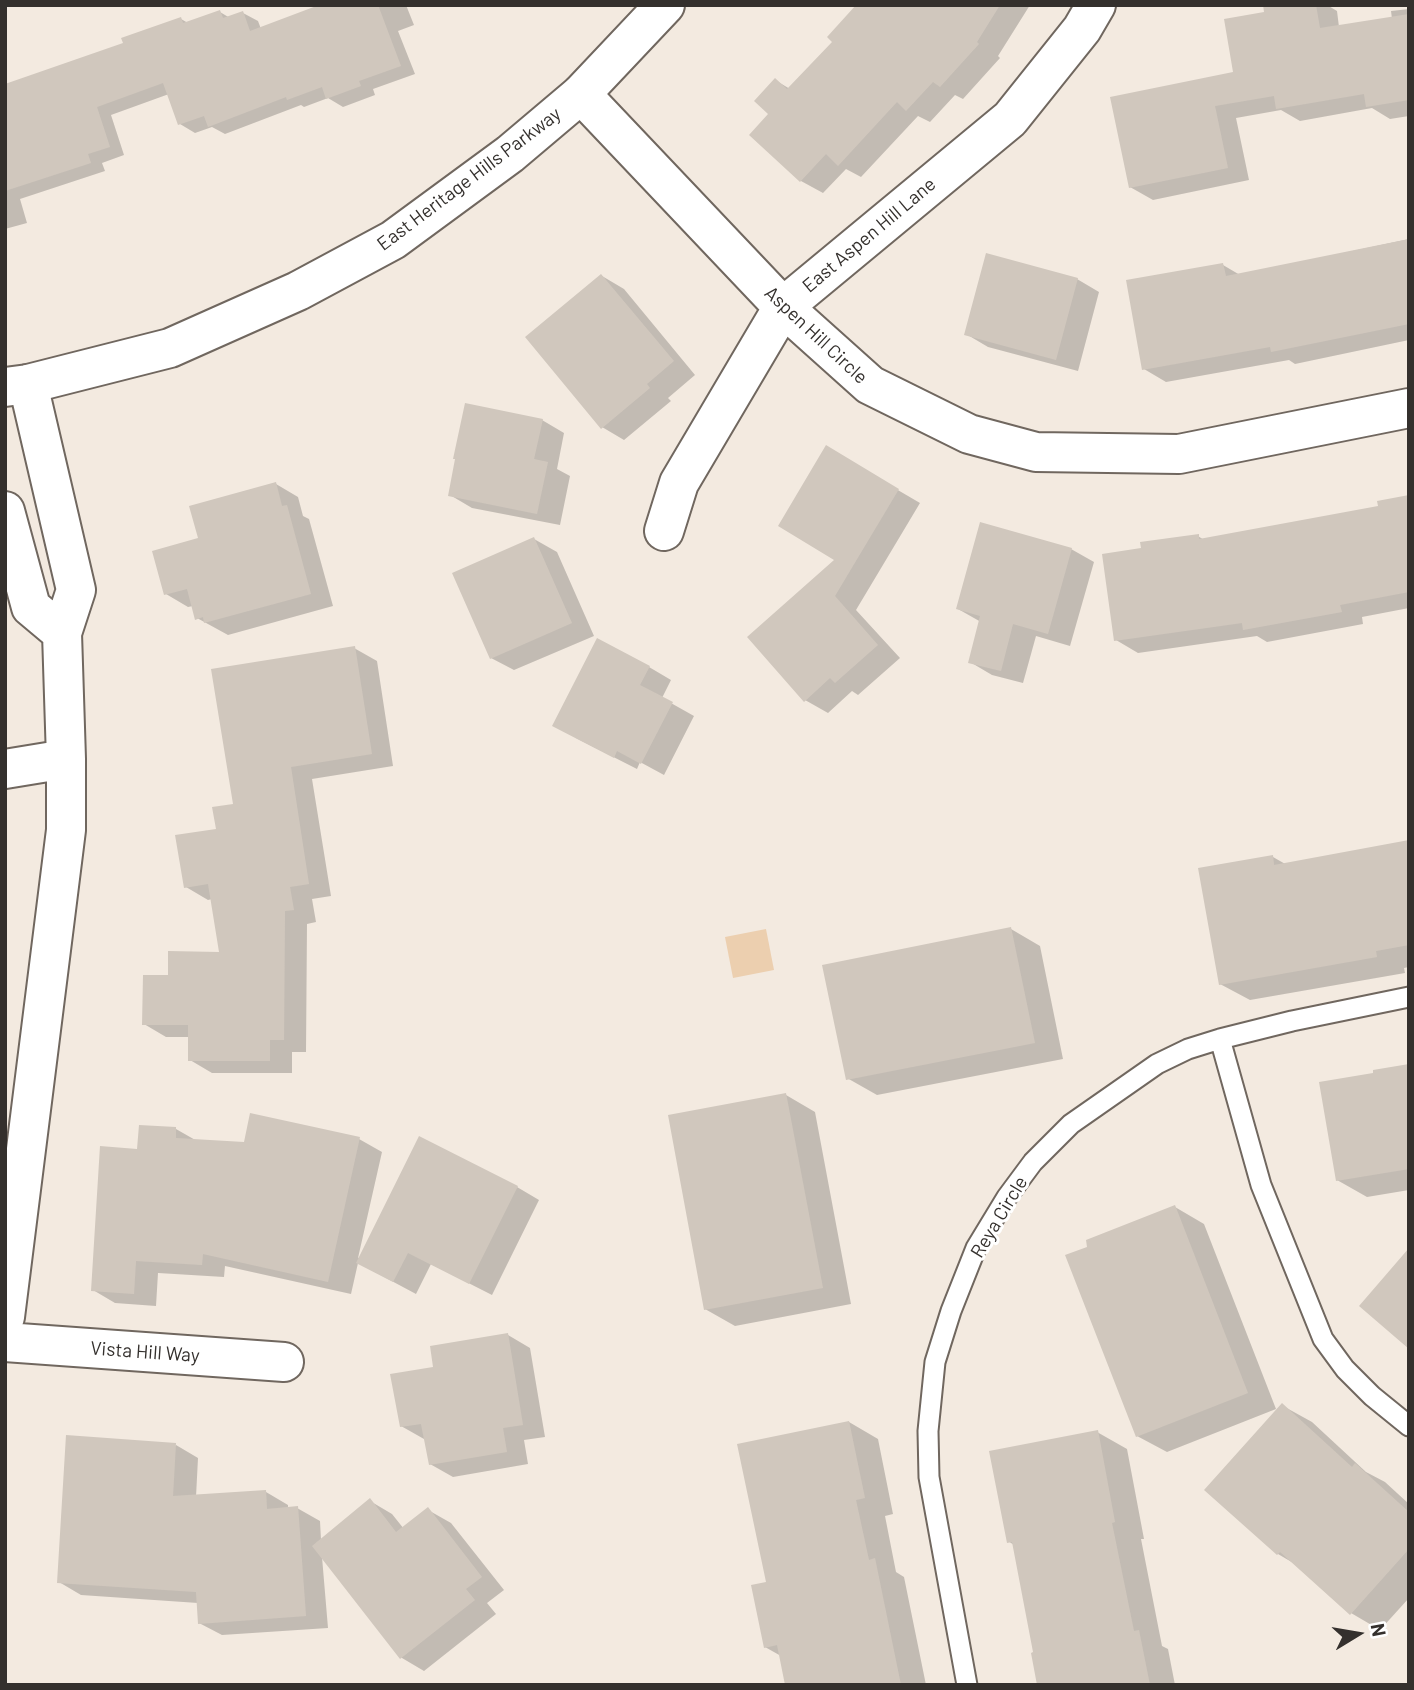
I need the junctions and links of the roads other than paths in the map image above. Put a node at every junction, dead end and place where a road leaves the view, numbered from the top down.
1 (665, 5) edge
2 (1096, 5) edge
3 (581, 94) junction
4 (783, 307) junction
5 (17, 385) edge
6 (1409, 408) edge
7 (5, 511) edge
8 (664, 531) dead end
9 (62, 633) junction
10 (66, 758) junction
11 (5, 769) edge
12 (1409, 997) edge
13 (1220, 1039) junction
14 (5, 1317) edge
15 (5, 1342) edge
16 (284, 1362) dead end
17 (1409, 1426) edge
18 (967, 1685) edge

1 - 3 street, East Heritage Hills Parkway
2 - 4 street, East Aspen Hill Lane
3 - 4 street, Aspen Hill Circle
3 - 5 street, East Heritage Hills Parkway
4 - 6 street, Aspen Hill Circle
4 - 8 street, East Aspen Hill Lane
5 - 9 street
7 - 9 street
9 - 10 street
10 - 11 street
10 - 14 street
12 - 13 lane, Reya Circle
13 - 17 lane
13 - 18 lane, Reya Circle
15 - 16 street, Vista Hill Way

